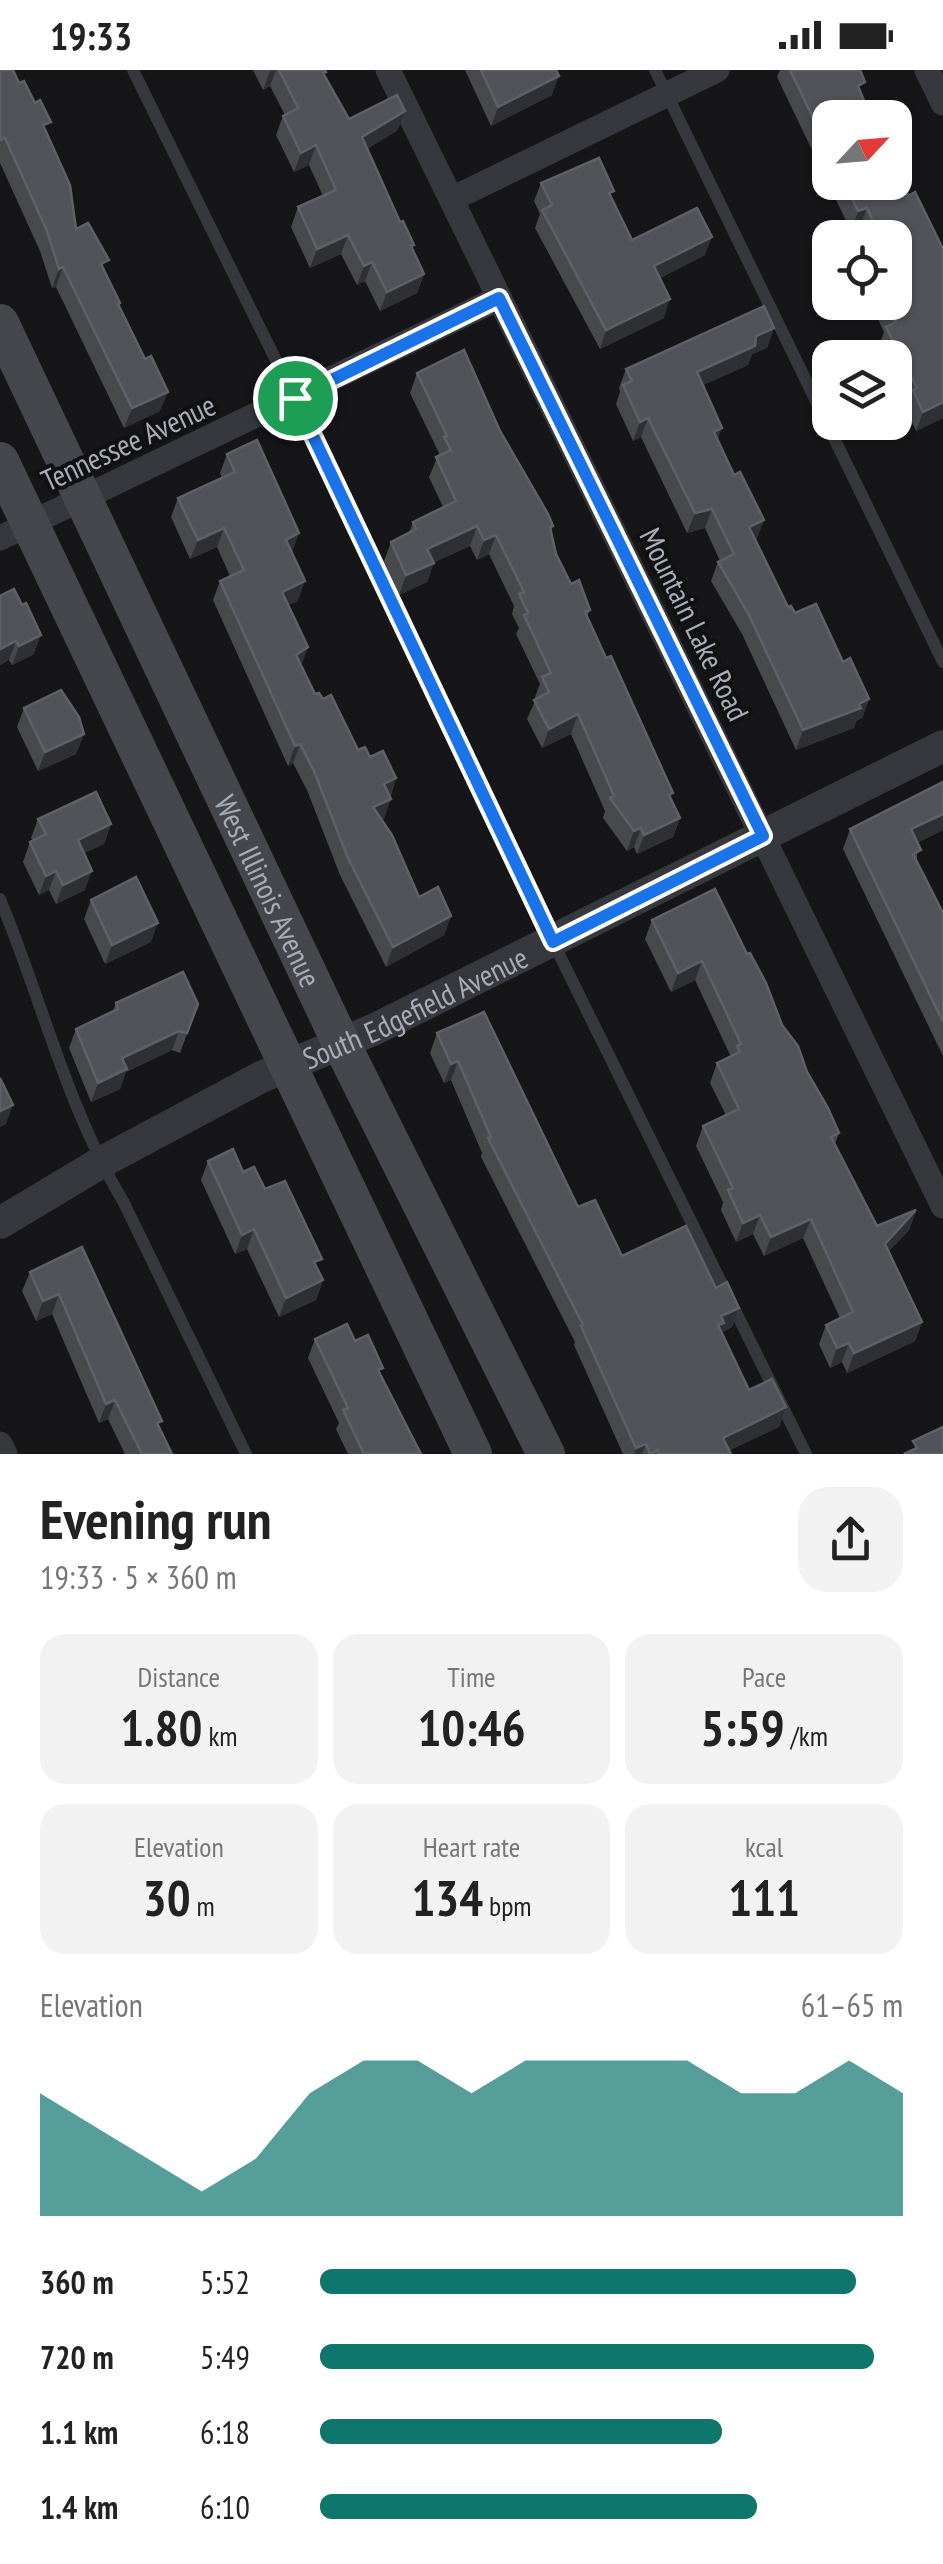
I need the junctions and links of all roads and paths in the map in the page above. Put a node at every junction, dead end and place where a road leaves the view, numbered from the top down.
1 (134, 70) edge
2 (388, 70) edge
3 (655, 70) edge
4 (717, 70) edge
5 (927, 70) edge
6 (667, 94) junction
7 (943, 103) edge
8 (452, 199) junction
9 (499, 298) junction
10 (0, 323) edge
11 (295, 398) junction
12 (0, 461) edge
13 (84, 499) junction
14 (15, 531) edge
15 (943, 662) edge
16 (943, 746) edge
17 (763, 836) junction
18 (0, 899) edge
19 (553, 942) junction
20 (341, 1043) junction
21 (290, 1065) junction
22 (100, 1163) junction
23 (943, 1206) edge
24 (0, 1223) edge
25 (0, 1444) edge
26 (5, 1454) edge
27 (246, 1454) edge
28 (473, 1454) edge
29 (546, 1454) edge
30 (806, 1454) edge

1 - 11 lane
2 - 8 street, Mountain Lake Road
3 - 6 lane
4 - 6 street
5 - 7 street
6 - 8 street
6 - 15 lane
8 - 9 street, Mountain Lake Road
9 - 11 street, Tennessee Avenue
9 - 17 street, Mountain Lake Road
10 - 13 main road, West Illinois Avenue
11 - 13 street, Tennessee Avenue
11 - 19 lane
12 - 14 main road, West Illinois Avenue
13 - 14 street, Tennessee Avenue
13 - 20 main road, West Illinois Avenue
14 - 21 main road, West Illinois Avenue
16 - 17 street, South Edgefield Avenue
17 - 19 street, South Edgefield Avenue
17 - 23 street, Mountain Lake Road
18 - 22 lane
19 - 20 street, South Edgefield Avenue
19 - 30 lane
20 - 21 street, South Edgefield Avenue
20 - 29 main road, West Illinois Avenue
21 - 22 street, South Edgefield Avenue
21 - 28 main road, West Illinois Avenue
22 - 24 street, South Edgefield Avenue
22 - 27 lane
25 - 26 street

